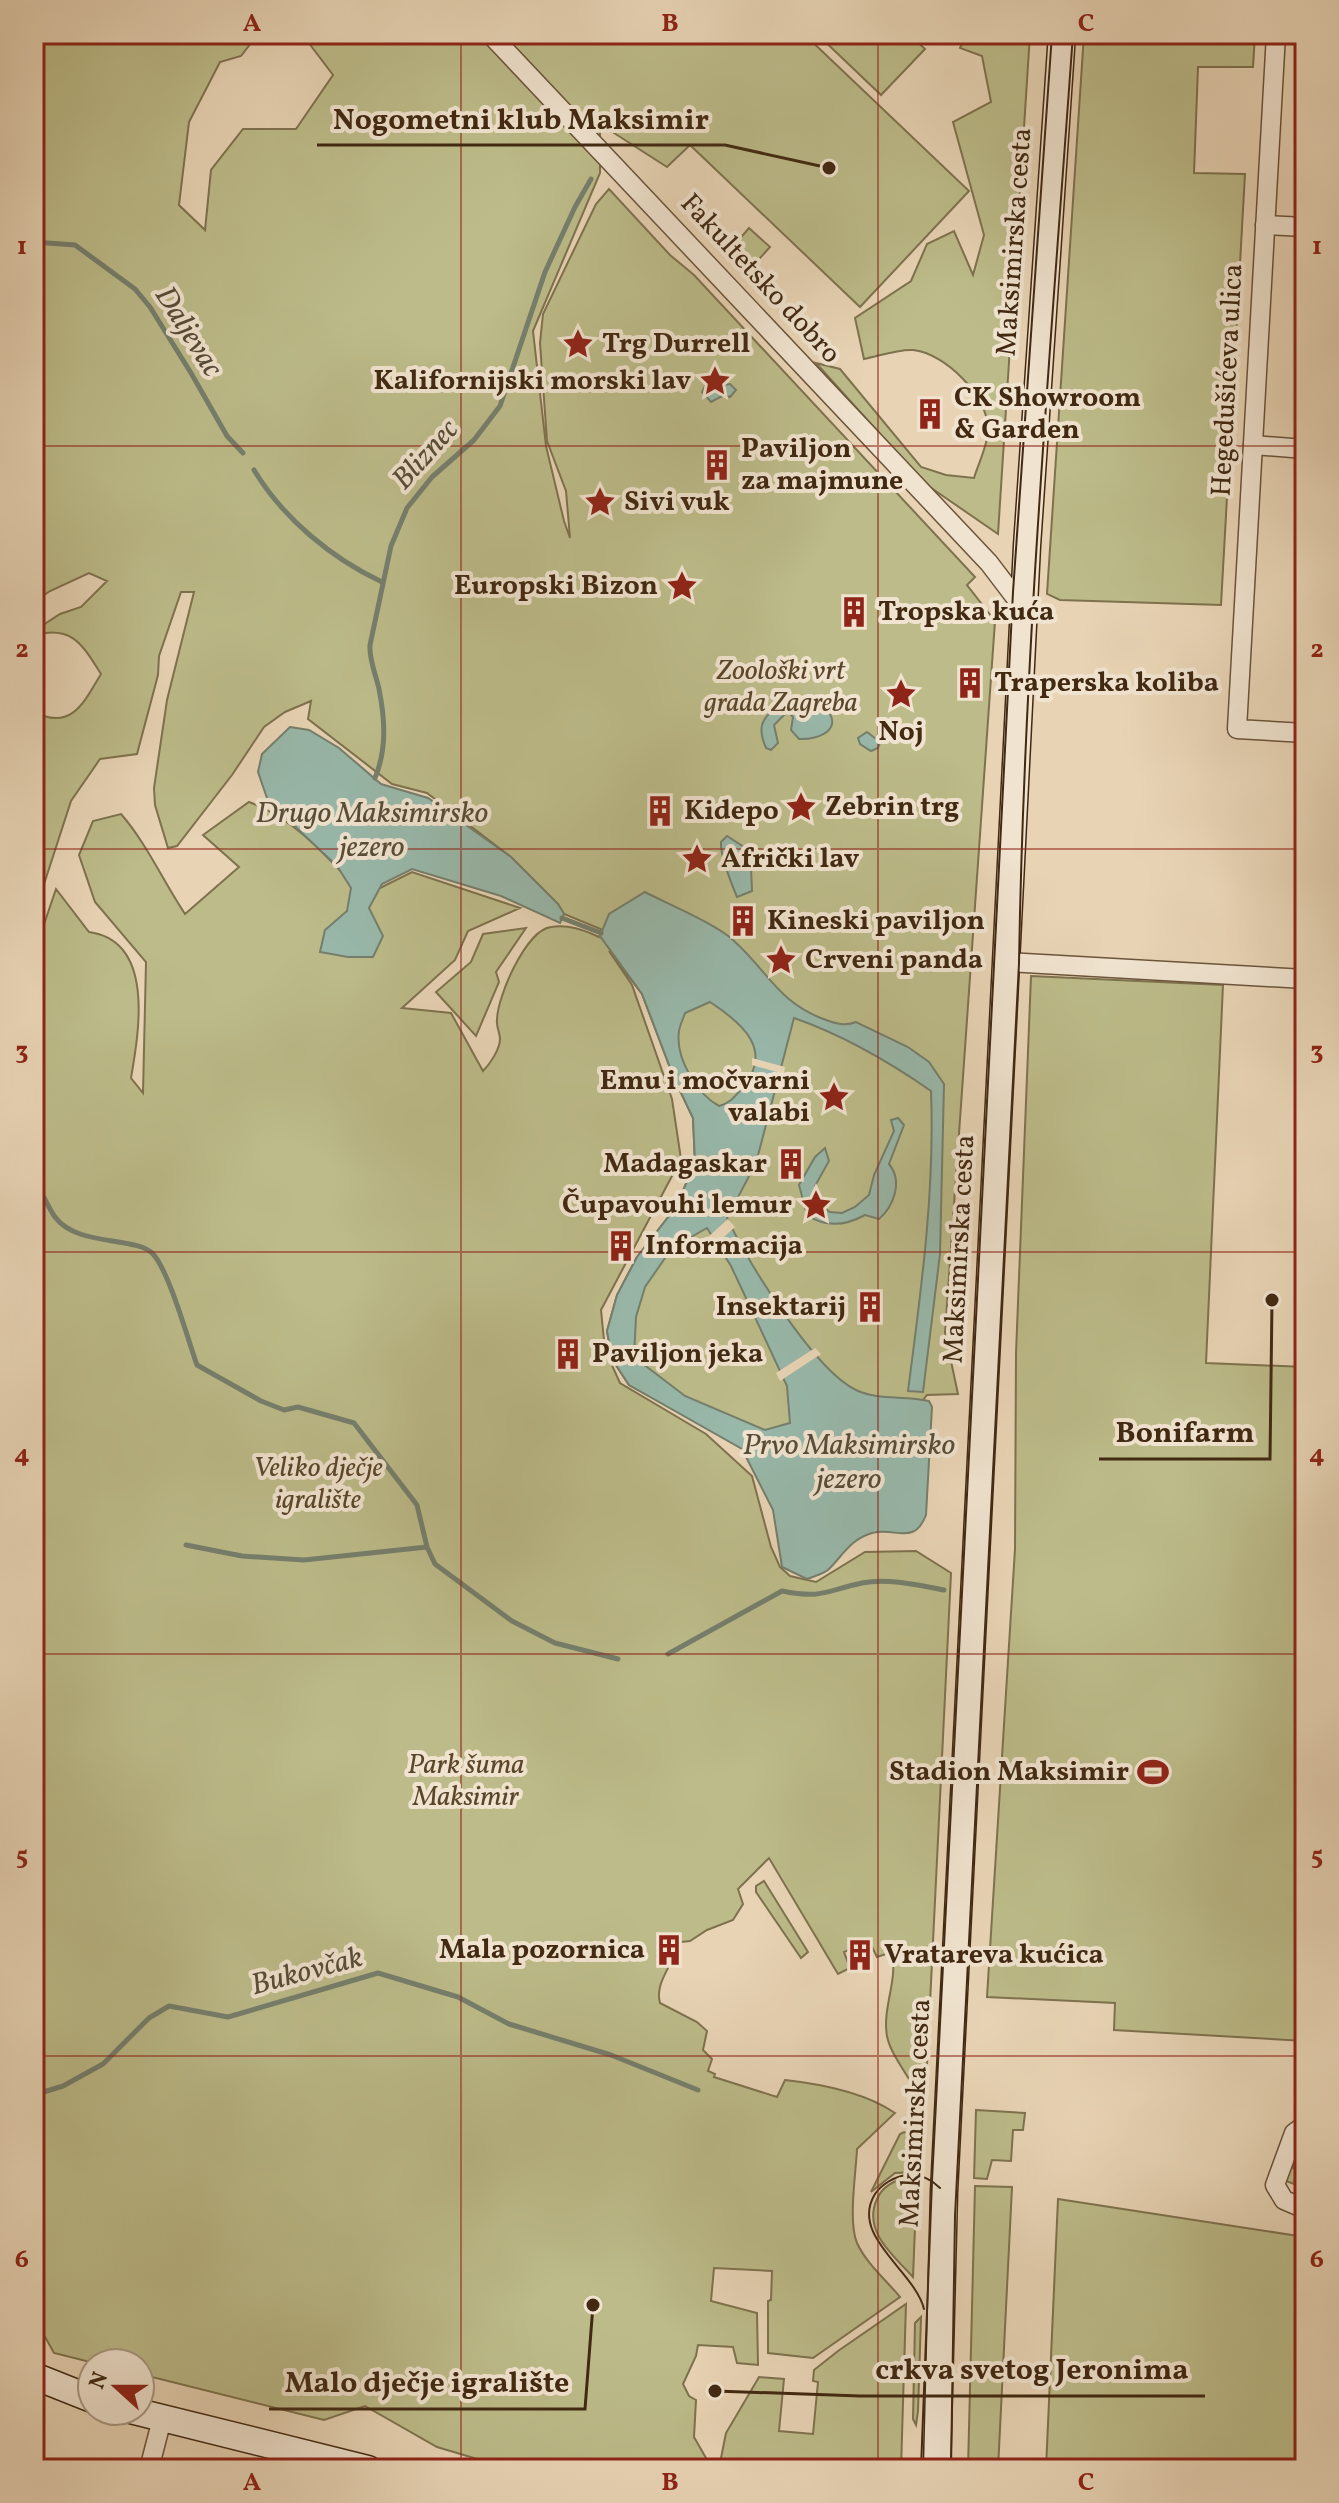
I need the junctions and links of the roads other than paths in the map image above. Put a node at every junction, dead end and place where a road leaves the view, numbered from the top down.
1 (490, 34) edge
2 (1062, 34) edge
3 (1276, 34) edge
4 (1265, 225) junction
5 (1305, 227) edge
6 (1253, 445) junction
7 (1305, 449) edge
8 (1027, 546) junction
9 (989, 563) junction
10 (1024, 610) junction
11 (1305, 733) edge
12 (1006, 962) junction
13 (1305, 979) edge
14 (1305, 2125) edge
15 (1305, 2209) edge
16 (39, 2376) edge
17 (76, 2392) edge
18 (156, 2417) edge
19 (162, 2419) junction
20 (149, 2469) edge
21 (364, 2469) edge
22 (936, 2469) edge

1 - 9 street, Fakultetsko dobro
2 - 8 main road, Maksimirska cesta
3 - 4 street, Hegedušićeva ulica
4 - 5 street
4 - 6 street, Hegedušićeva ulica
6 - 7 street
6 - 11 street, Hegedušićeva ulica
8 - 9 street
8 - 10 main road, Maksimirska cesta
9 - 10 street, Fakultetsko dobro
10 - 12 main road, Maksimirska cesta
12 - 13 street
12 - 22 main road, Maksimirska cesta
14 - 15 street
16 - 17 main road
18 - 19 main road
19 - 20 street
19 - 21 main road

